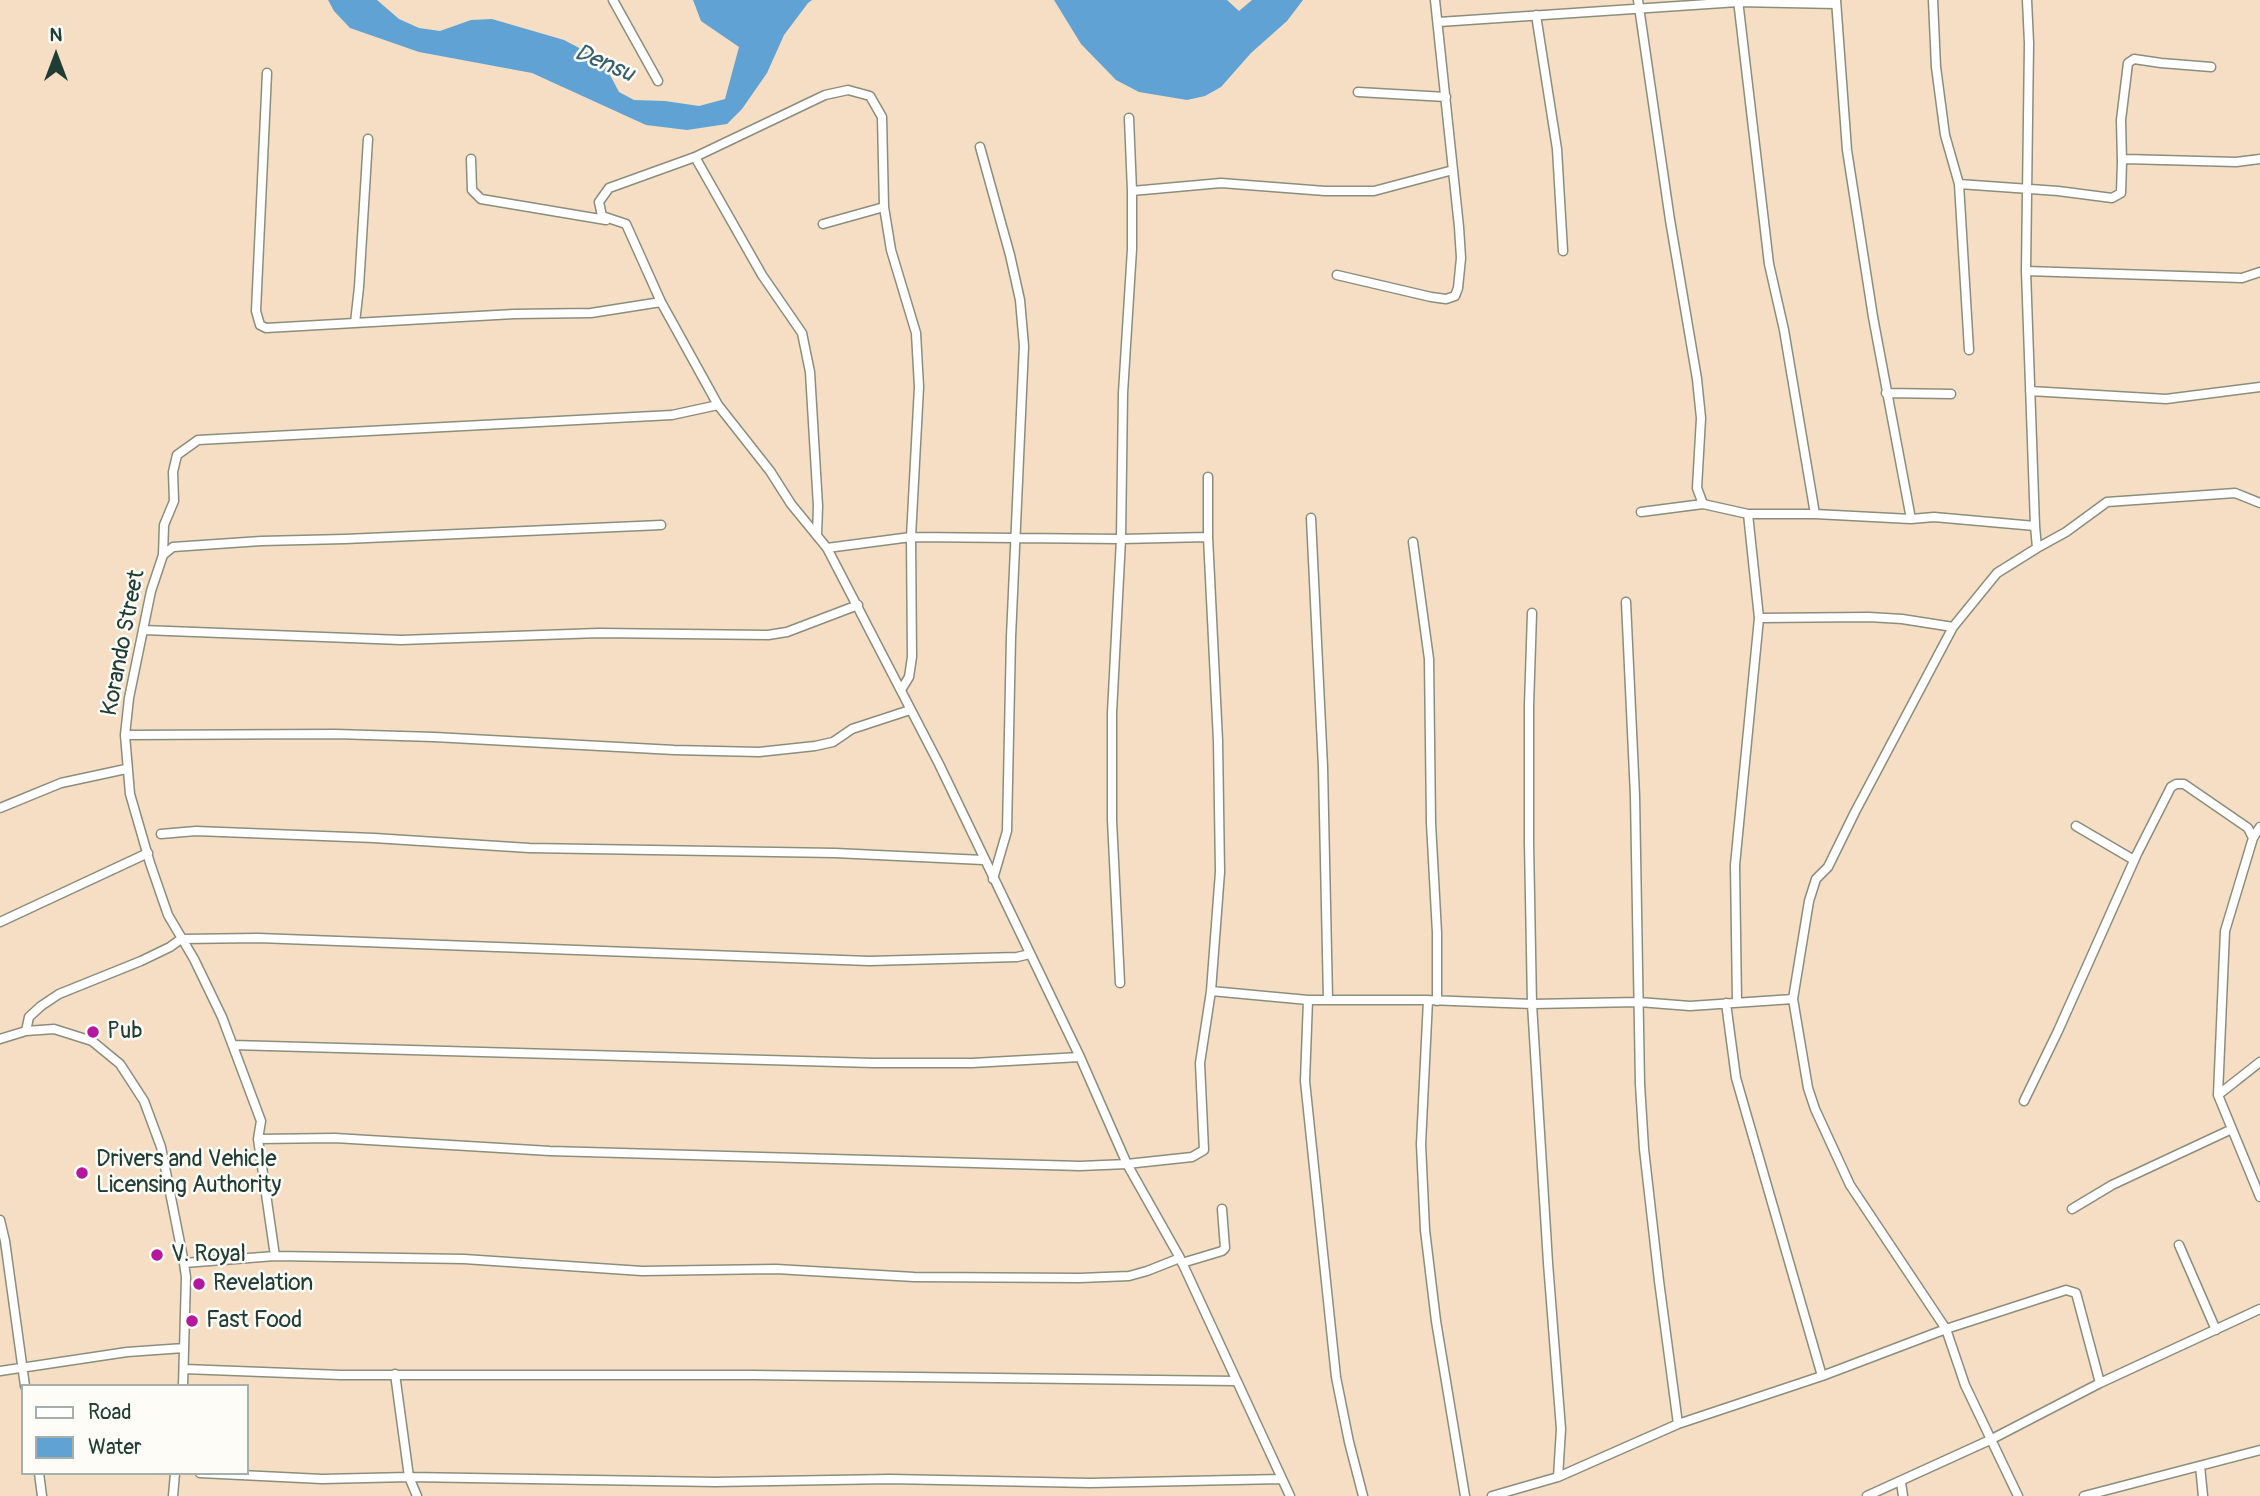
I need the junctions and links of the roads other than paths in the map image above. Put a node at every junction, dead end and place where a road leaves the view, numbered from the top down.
1 (613, 0) edge
2 (1435, 0) edge
3 (1933, 0) edge
4 (2027, 0) edge
5 (1738, 1) edge
6 (1836, 2) edge
7 (1638, 4) edge
8 (1536, 15) junction
9 (1439, 22) junction
10 (2211, 67) dead end
11 (267, 73) dead end
12 (658, 81) dead end
13 (1358, 92) dead end
14 (1446, 97) junction
15 (1129, 118) dead end
16 (368, 139) dead end
17 (980, 146) dead end
18 (695, 157) junction
19 (471, 159) dead end
20 (2260, 159) edge
21 (2122, 162) junction
22 (1453, 170) junction
23 (1959, 184) junction
24 (2025, 190) junction
25 (1132, 191) junction
26 (884, 207) junction
27 (626, 224) junction
28 (823, 224) dead end
29 (1563, 251) dead end
30 (2026, 271) junction
31 (2260, 272) edge
32 (1337, 275) dead end
33 (661, 302) junction
34 (355, 323) junction
35 (1969, 350) dead end
36 (2260, 387) edge
37 (2030, 391) junction
38 (1886, 393) junction
39 (1951, 394) dead end
40 (718, 405) junction
41 (1208, 477) dead end
42 (2260, 503) edge
43 (1703, 504) junction
44 (1641, 512) dead end
45 (1748, 514) junction
46 (1815, 514) junction
47 (1311, 518) dead end
48 (1910, 519) junction
49 (662, 525) dead end
50 (2035, 526) junction
51 (817, 535) junction
52 (911, 537) junction
53 (1208, 537) junction
54 (1017, 538) junction
55 (1121, 540) junction
56 (1413, 542) dead end
57 (827, 548) junction
58 (2036, 548) junction
59 (163, 555) junction
60 (1626, 602) dead end
61 (858, 605) junction
62 (1532, 613) dead end
63 (1759, 618) junction
64 (1953, 628) junction
65 (143, 630) junction
66 (901, 690) junction
67 (910, 710) junction
68 (125, 735) junction
69 (126, 769) junction
70 (0, 808) edge
71 (2076, 826) dead end
72 (2260, 827) edge
73 (161, 834) dead end
74 (2253, 838) junction
75 (148, 853) junction
76 (983, 860) junction
77 (2134, 860) junction
78 (993, 879) junction
79 (0, 922) edge
80 (181, 939) junction
81 (1030, 954) junction
82 (1120, 983) dead end
83 (1211, 991) junction
84 (1328, 999) junction
85 (1793, 999) junction
86 (1308, 1000) junction
87 (1432, 1000) junction
88 (1639, 1002) junction
89 (1737, 1002) junction
90 (1726, 1003) junction
91 (1532, 1004) junction
92 (26, 1031) junction
93 (0, 1039) edge
94 (233, 1045) junction
95 (1080, 1057) junction
96 (2260, 1062) edge
97 (2218, 1095) junction
98 (2024, 1101) dead end
99 (2232, 1129) junction
100 (258, 1139) junction
101 (1127, 1164) junction
102 (2257, 1181) edge
103 (2260, 1197) edge
104 (1222, 1209) dead end
105 (2072, 1209) dead end
106 (0, 1220) edge
107 (2179, 1245) dead end
108 (275, 1256) junction
109 (1181, 1260) junction
110 (184, 1263) junction
111 (2260, 1309) edge
112 (1946, 1329) junction
113 (2216, 1330) junction
114 (184, 1348) junction
115 (23, 1367) junction
116 (184, 1369) junction
117 (0, 1371) edge
118 (395, 1374) junction
119 (1822, 1376) junction
120 (1236, 1381) junction
121 (2100, 1383) junction
122 (26, 1384) edge
123 (183, 1384) edge
124 (1678, 1424) junction
125 (1990, 1440) junction
126 (2260, 1450) edge
127 (2200, 1466) junction
128 (39, 1475) edge
129 (175, 1475) edge
130 (241, 1475) edge
131 (409, 1477) junction
132 (1558, 1477) junction
133 (1282, 1479) junction
134 (1901, 1482) junction
135 (42, 1496) edge
136 (173, 1496) edge
137 (417, 1496) edge
138 (1290, 1496) edge
139 (1363, 1496) edge
140 (1465, 1496) edge
141 (1492, 1496) edge
142 (1867, 1496) edge
143 (1903, 1496) edge
144 (2018, 1496) edge
145 (2084, 1496) edge
146 (2203, 1496) edge

1 - 12 street
2 - 9 street
3 - 23 street
4 - 24 street
5 - 6 street
5 - 7 street
5 - 46 street
6 - 38 street
7 - 8 street
7 - 43 street
8 - 9 street
8 - 29 street
9 - 14 street
10 - 21 street
11 - 34 street
13 - 14 street
14 - 22 street
15 - 25 street
16 - 34 street
17 - 54 street
18 - 26 street
18 - 27 street
18 - 51 street
19 - 27 street
20 - 21 street
21 - 24 street
22 - 25 street
22 - 32 street
23 - 24 street
23 - 35 street
24 - 30 street
25 - 55 street
26 - 28 street
26 - 52 street
27 - 33 street
30 - 31 street
30 - 37 street
33 - 34 street
33 - 40 street
36 - 37 street
37 - 50 street
38 - 39 street
38 - 48 street
40 - 51 street
40 - 59 street
41 - 53 street
42 - 58 street
43 - 44 street
43 - 45 street
45 - 46 street
45 - 63 street
46 - 48 street
47 - 84 street
48 - 50 street
49 - 59 street, Korando Street
50 - 58 street
51 - 57 street
52 - 54 street
52 - 57 street
52 - 66 street
53 - 55 street
53 - 83 street
54 - 55 street
54 - 78 street
55 - 82 street
56 - 87 street
57 - 61 street
58 - 64 street
59 - 65 street, Korando Street
60 - 88 street
61 - 65 street
61 - 66 street
62 - 91 street
63 - 64 street
63 - 89 street
64 - 85 street
65 - 68 street, Korando Street
66 - 67 street
67 - 68 street
67 - 76 street
68 - 69 street, Korando Street
69 - 70 street
69 - 75 street, Korando Street
71 - 77 street
72 - 74 street
73 - 76 street
74 - 77 street
74 - 97 street
75 - 79 street
75 - 80 street, Korando Street
76 - 78 street
77 - 98 street
78 - 81 street
80 - 81 street
80 - 92 street
80 - 94 street, Korando Street
81 - 95 street
83 - 86 street
83 - 101 street
84 - 86 street
84 - 87 street
85 - 89 street
85 - 112 street
86 - 139 street
87 - 91 street
87 - 140 street
88 - 90 street
88 - 91 street
88 - 124 street
89 - 90 street
90 - 119 street
91 - 132 street
92 - 93 street
92 - 110 street
94 - 95 street
94 - 100 street, Korando Street
95 - 101 street
96 - 97 street
97 - 99 street
99 - 102 street
99 - 105 street
100 - 101 street
100 - 108 street, Korando Street
101 - 109 street
102 - 103 street
104 - 109 street
106 - 115 street
107 - 113 street
108 - 109 street
108 - 110 street
109 - 120 street
110 - 114 street
111 - 113 street
112 - 119 street
112 - 121 street
112 - 125 street
113 - 121 street
114 - 115 street
114 - 116 street
115 - 117 street
115 - 122 street
116 - 118 street
116 - 123 street
118 - 120 street
118 - 131 street
119 - 124 street
120 - 133 street
121 - 125 street
124 - 132 street
125 - 134 street
125 - 144 street
126 - 127 street
127 - 145 street
127 - 146 street
128 - 135 street
129 - 136 street
130 - 131 street
131 - 133 street
131 - 137 street
132 - 141 street
133 - 138 street
134 - 142 street
134 - 143 street

